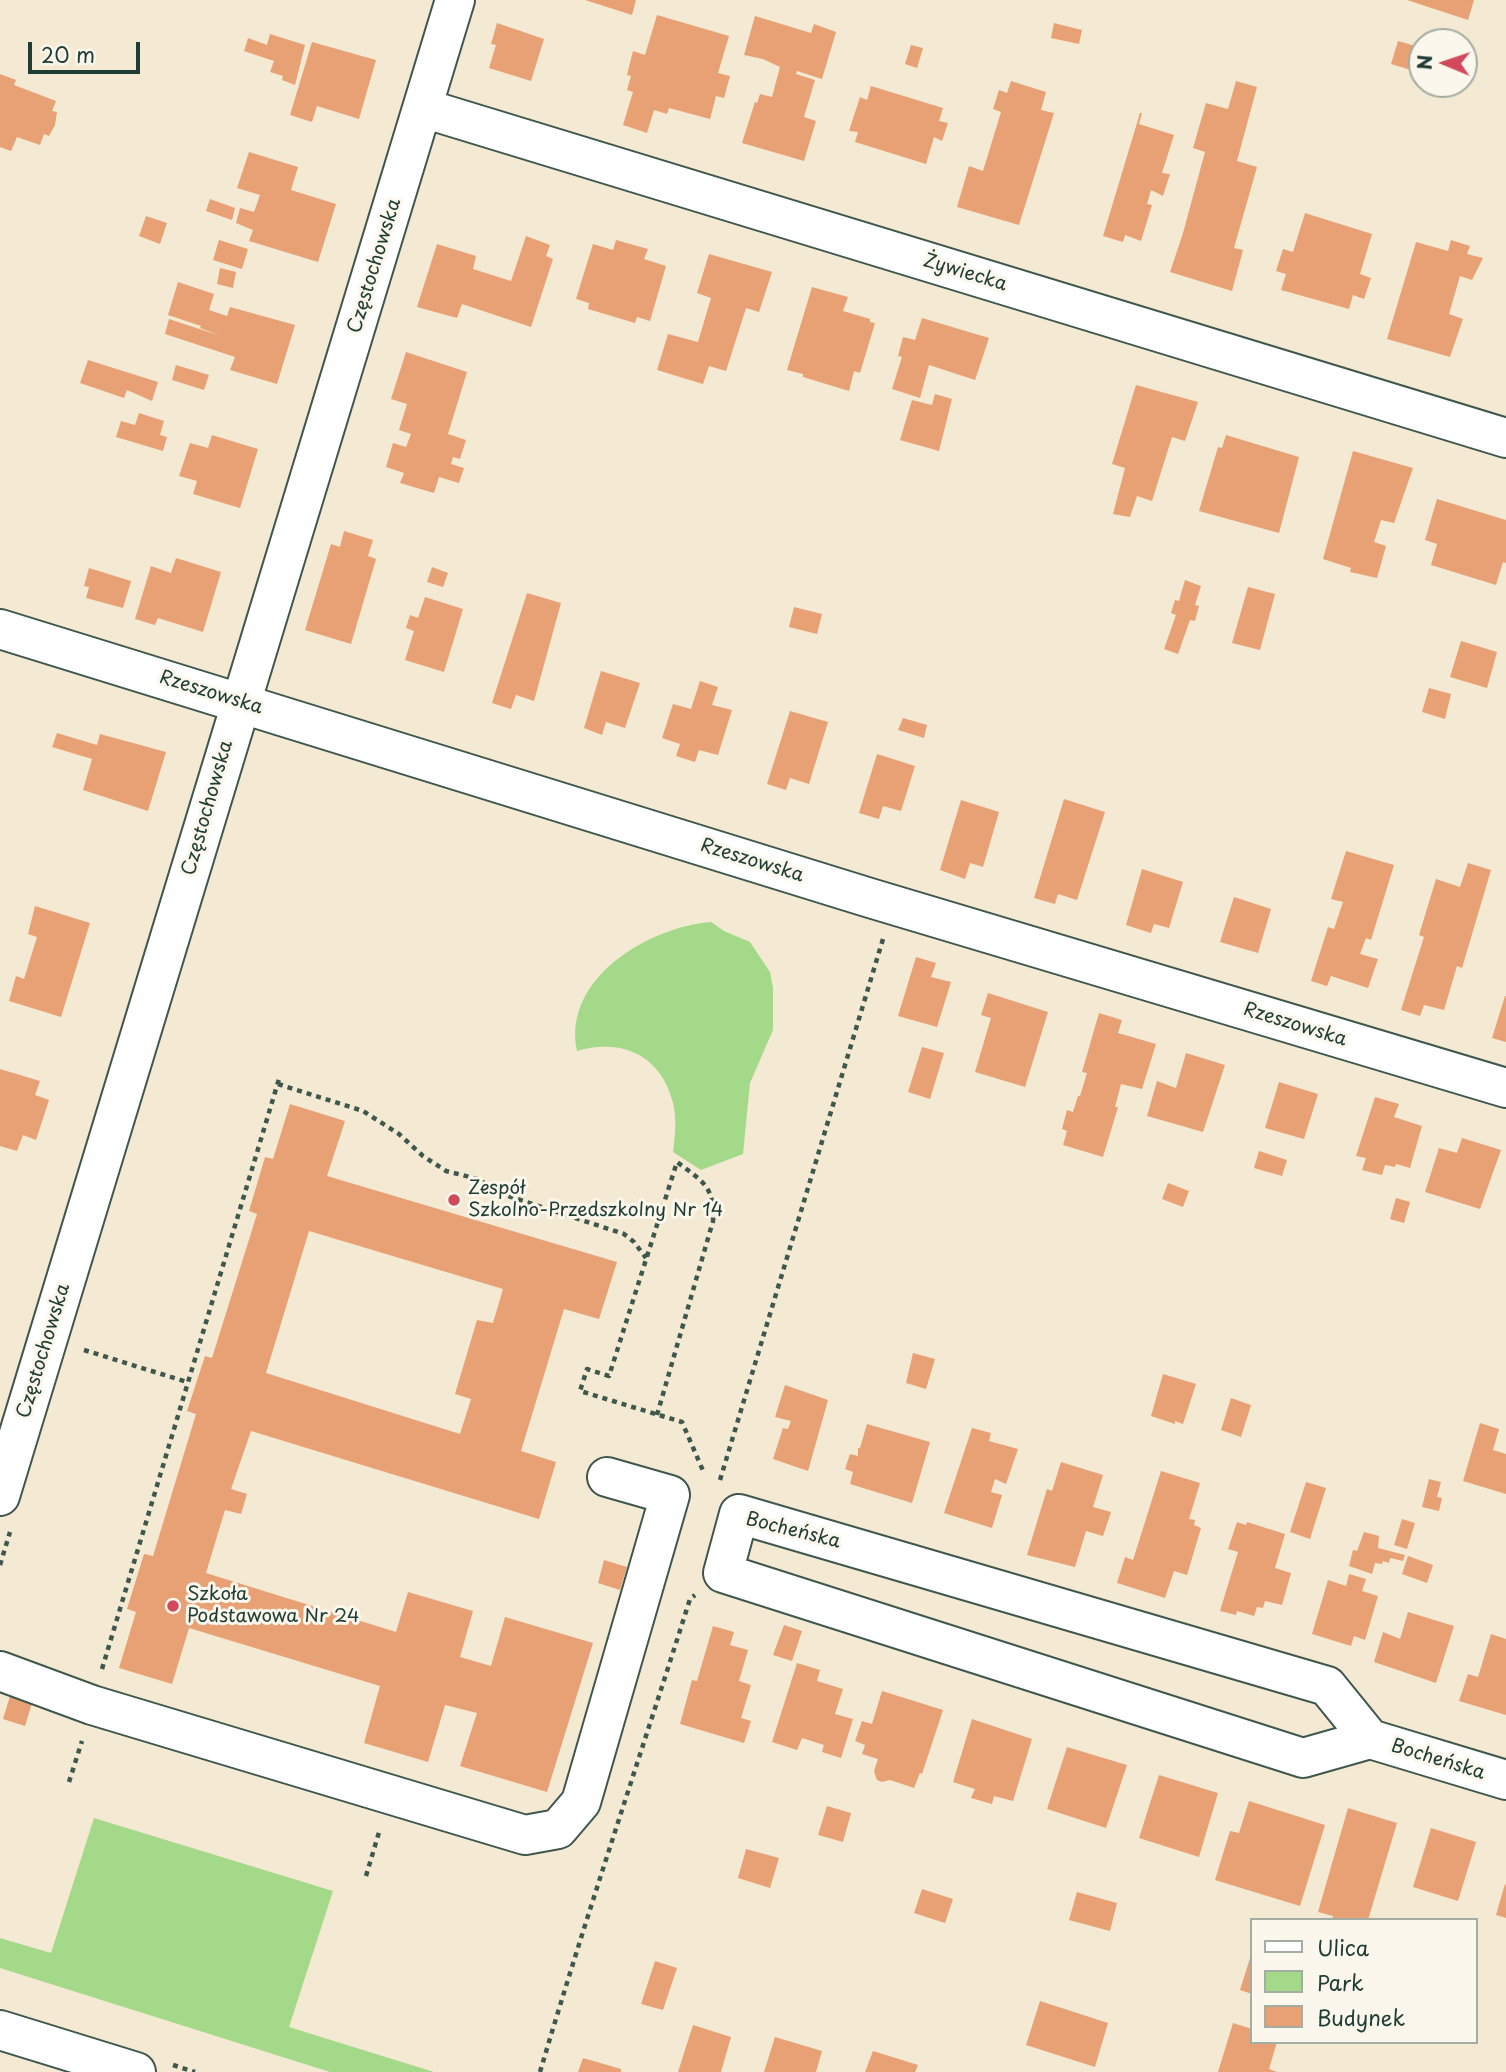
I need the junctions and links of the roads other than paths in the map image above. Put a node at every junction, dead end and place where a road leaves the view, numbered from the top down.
1 (455, 0) edge
2 (423, 108) junction
3 (1506, 438) edge
4 (0, 629) edge
5 (241, 702) junction
6 (1506, 1088) edge
7 (607, 1477) dead end
8 (0, 1496) edge
9 (0, 1671) edge
10 (1370, 1739) junction
11 (1506, 1780) edge
12 (0, 2030) edge
13 (135, 2072) edge

1 - 2 street, Częstochowska
2 - 3 street, Żywiecka
2 - 5 street, Częstochowska
4 - 5 street, Rzeszowska
5 - 6 street, Rzeszowska
5 - 8 street, Częstochowska
7 - 9 street
10 - 10 street, Bocheńska
10 - 11 street, Bocheńska
12 - 13 street

